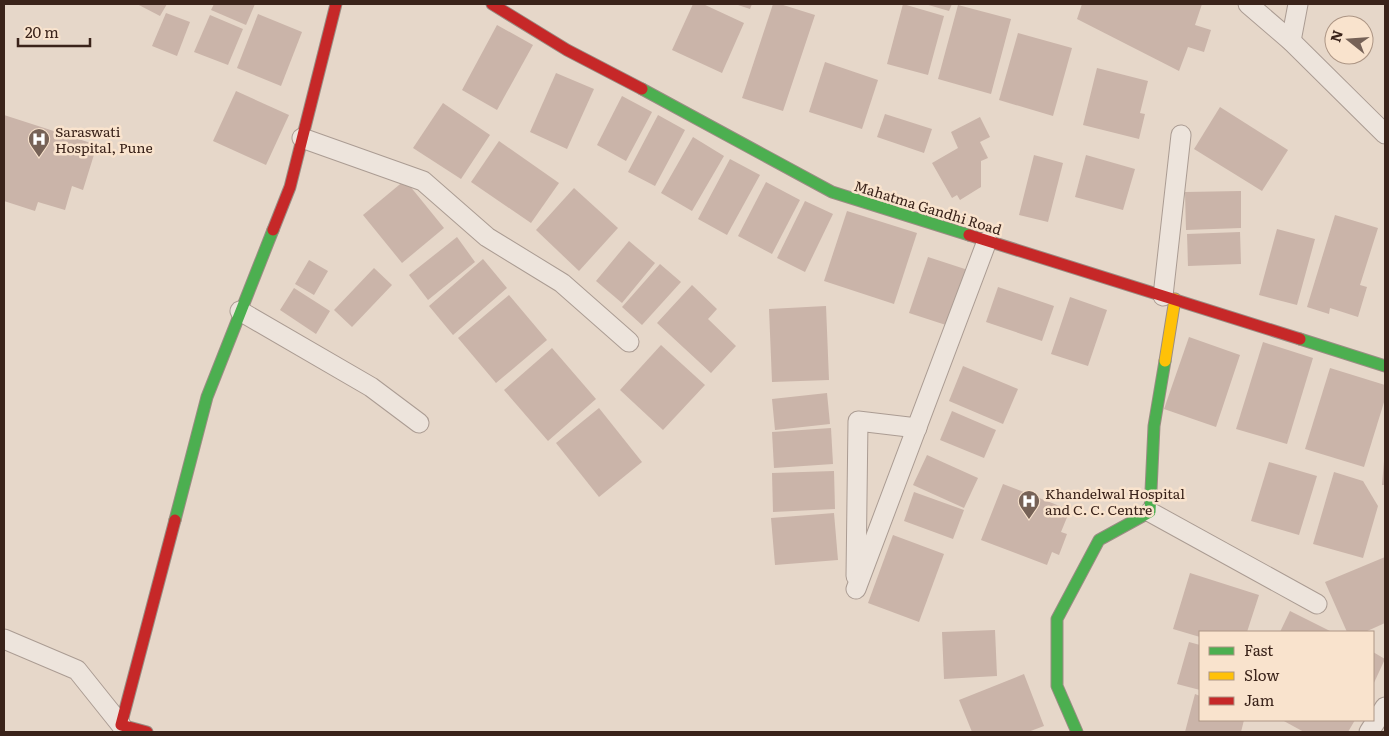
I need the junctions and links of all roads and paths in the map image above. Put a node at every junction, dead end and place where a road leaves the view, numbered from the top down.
1 (336, 4) edge
2 (492, 4) edge
3 (1248, 4) edge
4 (1298, 4) edge
5 (517, 10) edge
6 (1291, 41) junction
7 (1385, 134) edge
8 (1181, 135) dead end
9 (302, 138) junction
10 (987, 241) junction
11 (1169, 298) junction
12 (240, 311) junction
13 (629, 342) dead end
14 (1385, 366) edge
15 (419, 424) dead end
16 (917, 428) junction
17 (1150, 512) junction
18 (1317, 604) dead end
19 (4, 640) edge
20 (1385, 706) edge
21 (121, 725) junction
22 (147, 732) edge
23 (1077, 732) edge
24 (1369, 732) edge

1 - 9 street
2 - 5 street, Mahatma Gandhi Road
3 - 6 street
4 - 6 street
5 - 10 street, Mahatma Gandhi Road
6 - 7 street
8 - 11 street
9 - 12 street
9 - 13 street
10 - 11 street, Mahatma Gandhi Road
10 - 16 street
11 - 14 street, Mahatma Gandhi Road
11 - 17 street
12 - 15 street
12 - 21 street
16 - 16 street
17 - 18 street
17 - 23 street
19 - 21 street
20 - 24 street
21 - 22 street

